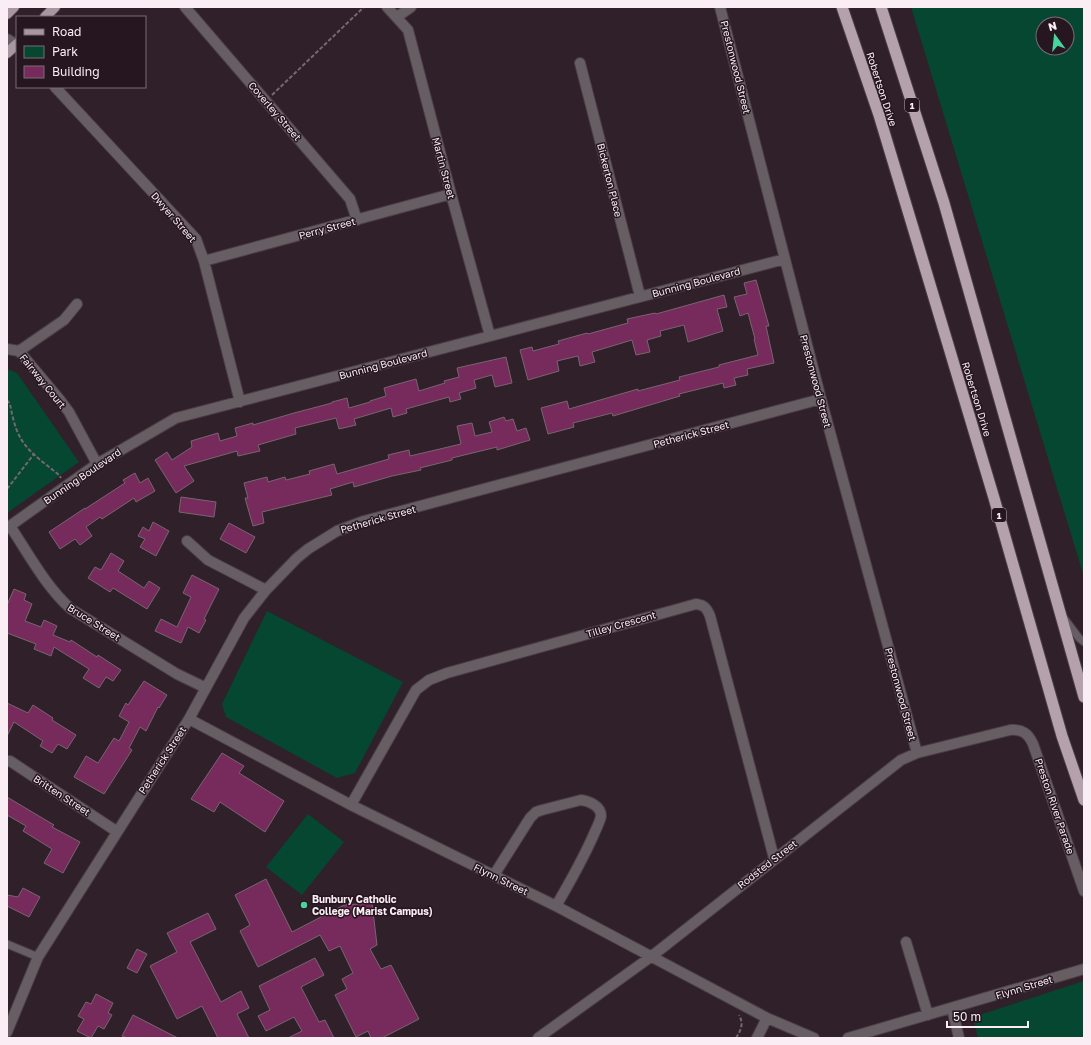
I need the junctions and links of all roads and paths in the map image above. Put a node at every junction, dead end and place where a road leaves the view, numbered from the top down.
1 (14, 7) edge
2 (55, 7) edge
3 (184, 7) edge
4 (364, 7) edge
5 (387, 7) edge
6 (411, 7) edge
7 (720, 7) edge
8 (842, 7) edge
9 (881, 7) edge
10 (7, 14) edge
11 (45, 16) edge
12 (397, 17) junction
13 (7, 39) edge
14 (16, 44) edge
15 (16, 45) edge
16 (7, 53) edge
17 (580, 63) dead end
18 (56, 88) edge
19 (266, 101) junction
20 (451, 194) junction
21 (357, 220) junction
22 (785, 258) junction
23 (204, 261) junction
24 (640, 296) junction
25 (77, 304) dead end
26 (490, 336) junction
27 (7, 348) edge
28 (19, 351) junction
29 (821, 399) junction
30 (7, 400) edge
31 (240, 402) junction
32 (34, 454) junction
33 (97, 464) junction
34 (63, 481) dead end
35 (7, 489) edge
36 (8, 527) edge
37 (187, 541) dead end
38 (266, 590) junction
39 (1060, 613) junction
40 (1084, 642) edge
41 (206, 688) junction
42 (1084, 697) edge
43 (189, 718) junction
44 (1016, 730) joint
45 (917, 753) junction
46 (7, 761) edge
47 (1084, 800) edge
48 (351, 805) junction
49 (116, 831) junction
50 (774, 858) junction
51 (494, 875) junction
52 (1084, 891) edge
53 (556, 906) junction
54 (906, 942) dead end
55 (7, 944) edge
56 (652, 956) junction
57 (38, 957) junction
58 (1084, 969) edge
59 (952, 1008) junction
60 (928, 1015) junction
61 (767, 1018) junction
62 (7, 1032) edge
63 (538, 1038) edge
64 (757, 1038) edge
65 (814, 1038) edge
66 (848, 1038) edge
67 (959, 1038) edge

1 - 10 main road
2 - 11 main road
3 - 19 street, Coverley Street
4 - 19 path
5 - 12 street, Martin Street
6 - 12 street
7 - 22 street, Prestonwood Street
8 - 47 highway, Robertson Drive / 1
9 - 39 highway, Robertson Drive / 1
12 - 20 street, Martin Street
13 - 14 street
15 - 16 main road
17 - 24 street, Bickerton Place
18 - 23 street, Dwyer Street
19 - 21 street, Coverley Street
20 - 21 street, Perry Street
20 - 26 street, Martin Street
21 - 23 street, Perry Street
22 - 24 street, Bunning Boulevard
22 - 29 street, Prestonwood Street
23 - 31 street, Dwyer Street
24 - 26 street, Bunning Boulevard
25 - 28 street
26 - 31 street, Bunning Boulevard
27 - 28 street, Fairway Court
28 - 33 street, Fairway Court
29 - 38 street, Petherick Street
29 - 45 street, Prestonwood Street
30 - 32 path
31 - 33 street, Bunning Boulevard
32 - 34 path
32 - 35 path
33 - 36 street, Bunning Boulevard
36 - 41 street, Bruce Street
37 - 38 street
38 - 41 street, Petherick Street
39 - 40 lane
39 - 42 highway, Robertson Drive / 1
41 - 43 street, Petherick Street
43 - 48 street, Flynn Street
43 - 49 street, Petherick Street
44 - 45 street, Rodsted Street
44 - 52 street, Preston River Parade
45 - 50 street, Rodsted Street
46 - 49 street, Britten Street
48 - 50 street, Tilley Crescent
48 - 51 street, Flynn Street
49 - 57 street, Petherick Street
50 - 56 street, Rodsted Street
51 - 53 street, Flynn Street
51 - 53 street
53 - 56 street, Flynn Street
54 - 60 street
55 - 57 lane
56 - 61 street, Flynn Street
56 - 63 street, Rodsted Street
57 - 62 street, Petherick Street
58 - 59 street, Flynn Street
59 - 60 street, Flynn Street
59 - 67 street
60 - 66 street, Flynn Street
61 - 64 street
61 - 65 street, Flynn Street

